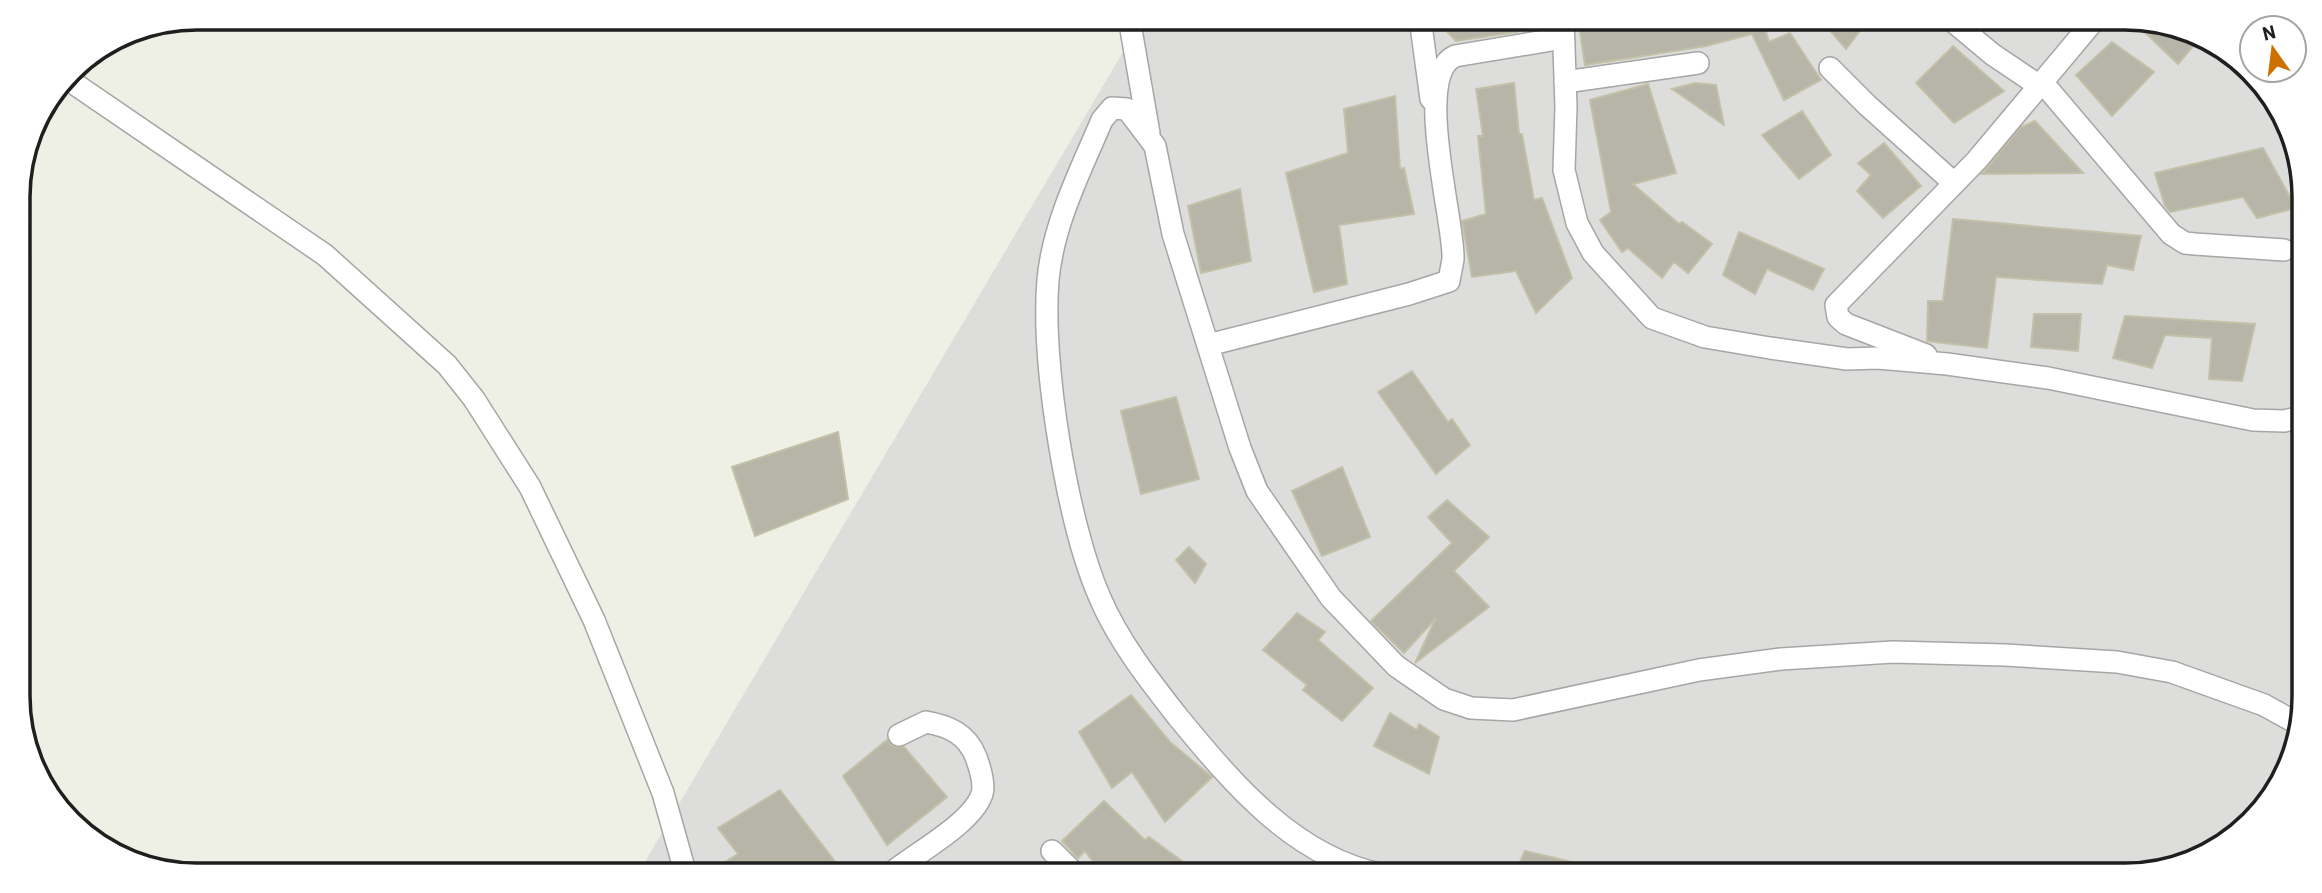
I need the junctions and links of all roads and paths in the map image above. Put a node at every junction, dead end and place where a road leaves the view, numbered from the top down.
1 (1131, 30) edge
2 (1422, 30) edge
3 (1556, 30) edge
4 (1563, 30) edge
5 (1964, 30) edge
6 (2086, 30) edge
7 (1699, 63) dead end
8 (1830, 68) dead end
9 (1565, 82) junction
10 (2043, 83) junction
11 (74, 84) edge
12 (1149, 135) junction
13 (1436, 135) junction
14 (1954, 183) junction
15 (2284, 250) dead end
16 (1208, 345) junction
17 (1947, 364) junction
18 (2292, 419) edge
19 (2291, 720) edge
20 (899, 735) dead end
21 (1052, 851) dead end
22 (683, 863) edge
23 (905, 863) edge
24 (1064, 863) edge
25 (1345, 863) edge

1 - 12 street
2 - 13 street
3 - 13 street
4 - 9 street
5 - 10 street
6 - 10 street
7 - 9 street
8 - 14 street
9 - 17 street
10 - 14 street
10 - 15 street
11 - 22 street
12 - 16 street
12 - 25 street
13 - 16 street
14 - 17 street
16 - 19 street
17 - 18 street
20 - 23 street
21 - 24 street

